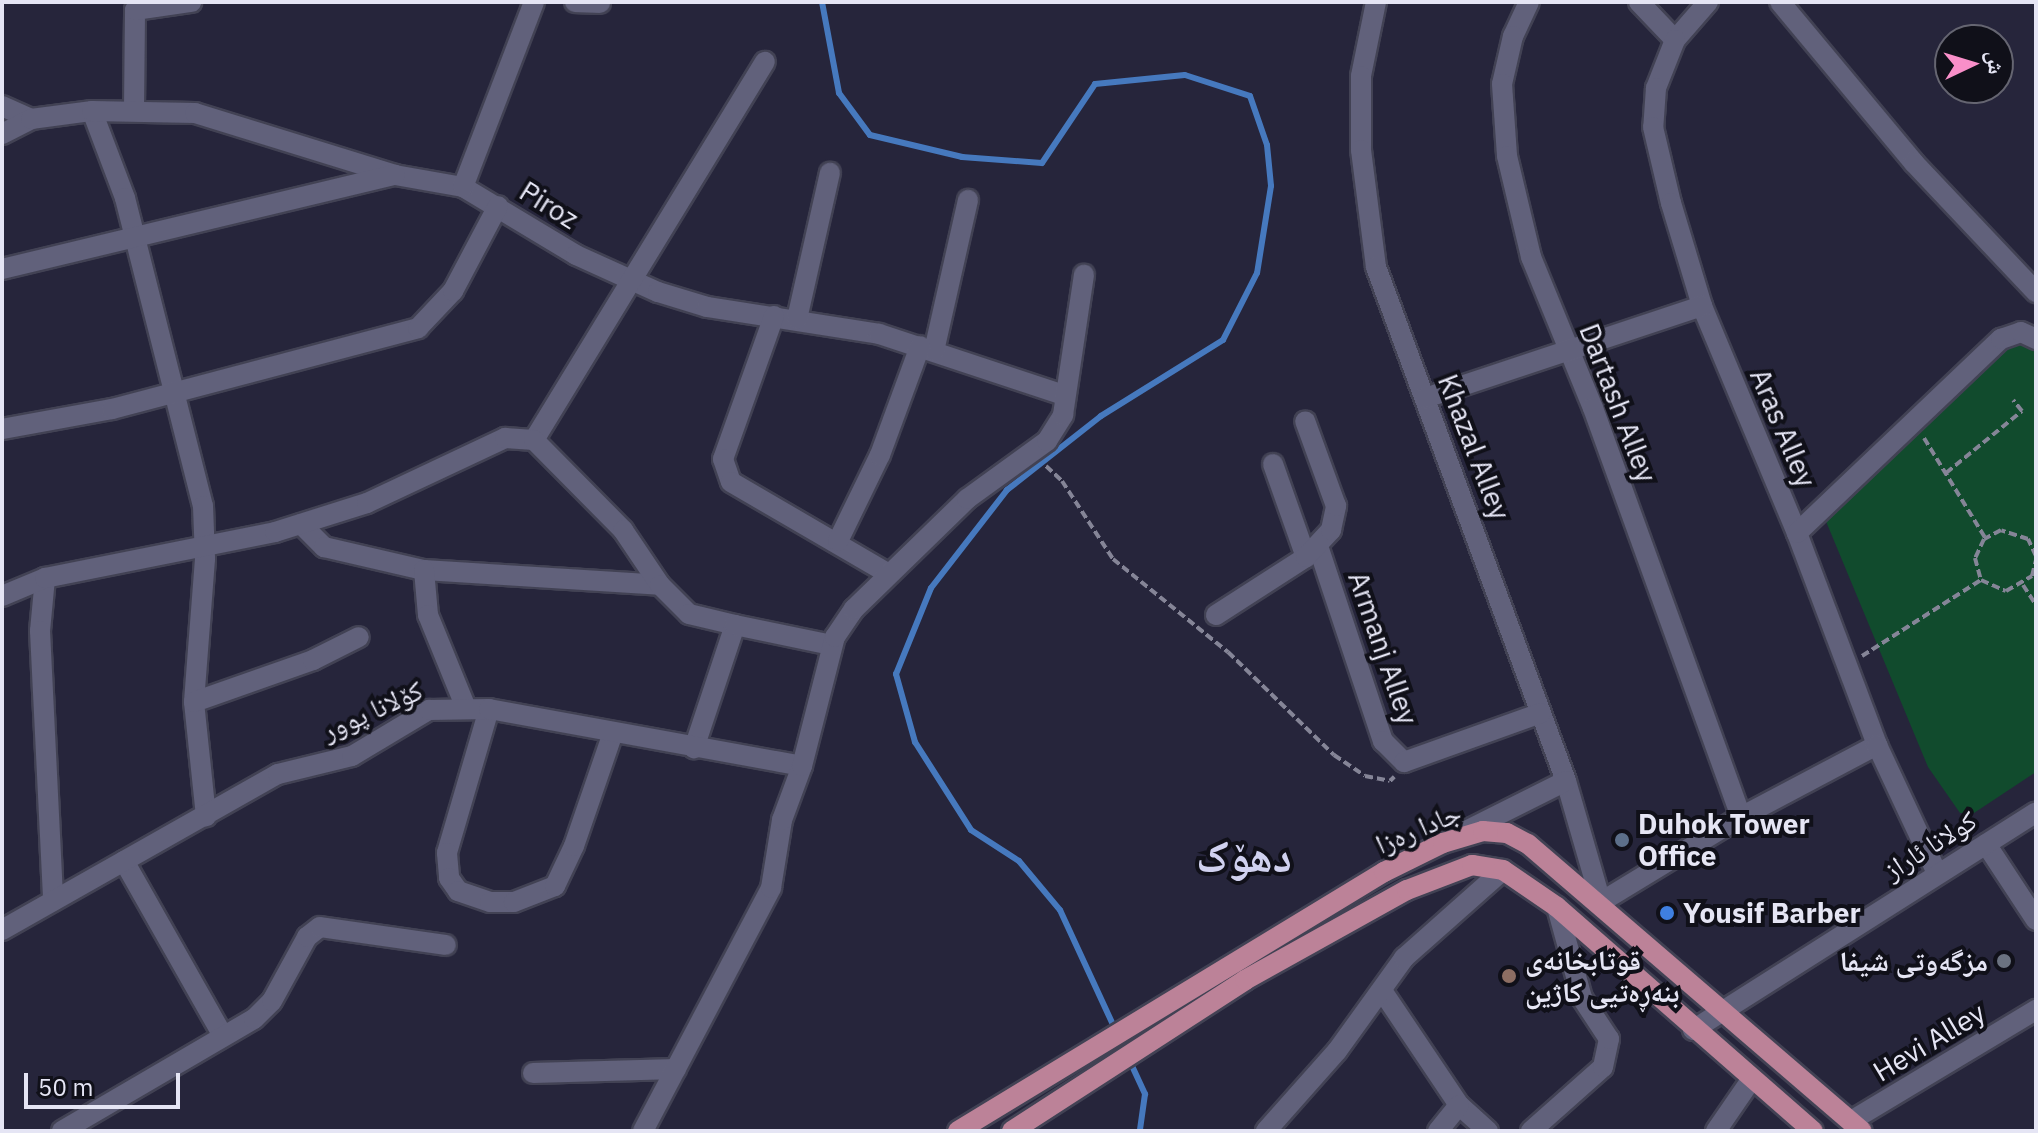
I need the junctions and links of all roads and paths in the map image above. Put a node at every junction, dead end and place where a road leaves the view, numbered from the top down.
1 (191, 2) edge
2 (534, 2) edge
3 (575, 2) edge
4 (1376, 2) edge
5 (1529, 2) edge
6 (1639, 2) edge
7 (1708, 2) edge
8 (1780, 2) edge
9 (600, 3) edge
10 (1675, 40) junction
11 (765, 62) dead end
12 (2, 106) edge
13 (134, 109) junction
14 (92, 111) junction
15 (31, 119) junction
16 (2, 134) edge
17 (830, 173) dead end
18 (395, 175) junction
19 (463, 187) junction
20 (968, 200) dead end
21 (498, 206) junction
22 (136, 238) junction
23 (2, 269) edge
24 (1084, 275) dead end
25 (630, 279) junction
26 (2036, 292) edge
27 (1702, 306) junction
28 (774, 316) junction
29 (797, 319) junction
30 (2036, 339) edge
31 (927, 348) junction
32 (1569, 350) junction
33 (177, 393) junction
34 (1063, 395) junction
35 (1425, 398) junction
36 (2013, 400) dead end
37 (1305, 421) dead end
38 (1915, 424) junction
39 (2, 429) edge
40 (534, 440) junction
41 (1039, 459) dead end
42 (1273, 464) dead end
43 (1946, 473) junction
44 (301, 524) junction
45 (1797, 533) junction
46 (838, 541) junction
47 (1987, 541) junction
48 (2034, 545) edge
49 (205, 546) junction
50 (1312, 551) junction
51 (2036, 558) edge
52 (424, 570) junction
53 (889, 574) junction
54 (45, 578) junction
55 (1981, 580) junction
56 (660, 585) junction
57 (2023, 585) junction
58 (2, 596) edge
59 (2036, 605) edge
60 (1216, 615) dead end
61 (735, 625) junction
62 (359, 637) dead end
63 (832, 645) junction
64 (1850, 665) junction
65 (194, 702) junction
66 (466, 708) junction
67 (489, 709) junction
68 (1541, 713) junction
69 (613, 733) junction
70 (1877, 745) junction
71 (694, 748) junction
72 (1404, 762) junction
73 (802, 766) junction
74 (1566, 781) junction
75 (2036, 812) edge
76 (206, 816) junction
77 (1741, 817) junction
78 (1986, 844) junction
79 (1438, 845) junction
80 (124, 861) junction
81 (1503, 870) junction
82 (1937, 873) junction
83 (53, 901) junction
84 (1601, 902) junction
85 (1557, 907) junction
86 (2036, 920) edge
87 (2, 930) edge
88 (446, 945) dead end
89 (1383, 992) junction
90 (2036, 1010) edge
91 (1721, 1011) junction
92 (1693, 1030) junction
93 (223, 1036) junction
94 (676, 1069) junction
95 (533, 1073) dead end
96 (1751, 1080) junction
97 (1459, 1105) junction
98 (1856, 1126) edge
99 (62, 1131) edge
100 (643, 1131) edge
101 (958, 1131) edge
102 (1012, 1131) edge
103 (1266, 1131) edge
104 (1438, 1131) edge
105 (1488, 1131) edge
106 (1531, 1131) edge
107 (1716, 1131) edge
108 (1813, 1131) edge

1 - 13 street
2 - 19 street
3 - 9 street
4 - 35 street, Khazal Alley
5 - 32 street, Dartash Alley
6 - 10 street
7 - 10 street, Aras Alley
8 - 26 street
10 - 27 street, Aras Alley
11 - 25 street
12 - 15 street
13 - 14 street, Piroz
13 - 18 street, Piroz
14 - 15 street, Piroz
14 - 22 street
15 - 16 street, Piroz
17 - 29 street
18 - 19 street, Piroz
18 - 22 street
19 - 21 street, Piroz
20 - 31 street
21 - 25 street, Piroz
21 - 33 street
22 - 23 street
22 - 33 street
24 - 34 street
25 - 28 street, Piroz
25 - 40 street
27 - 32 street
27 - 45 street, Aras Alley
28 - 29 street, Piroz
28 - 46 street
29 - 31 street, Piroz
30 - 38 street
31 - 34 street, Piroz
31 - 46 street
32 - 35 street
32 - 77 street, Dartash Alley
33 - 39 street
33 - 49 street
34 - 53 street
35 - 68 street, Khazal Alley
36 - 43 path
37 - 50 street
38 - 43 path
38 - 45 street
40 - 44 street
40 - 56 street
41 - 72 path
42 - 50 street, Armanj Alley
43 - 47 path
44 - 49 street
44 - 52 street
45 - 64 street, Aras Alley
46 - 53 street
47 - 48 path
47 - 55 path
48 - 51 path
49 - 54 street
49 - 65 street
50 - 60 street
50 - 72 street, Armanj Alley
51 - 57 path
52 - 56 street
52 - 66 street
53 - 63 street
54 - 58 street
54 - 83 street
55 - 57 path
55 - 64 path
56 - 61 street
57 - 59 path
61 - 63 street
61 - 71 street
62 - 65 street
63 - 73 street
64 - 70 street, Aras Alley
65 - 76 street
66 - 67 street, کۆلانا پوور
66 - 76 street, کۆلانا پوور
67 - 69 street, کۆلانا پوور
67 - 69 street
68 - 72 street
68 - 74 street, Khazal Alley
69 - 71 street, کۆلانا پوور
70 - 77 street
70 - 82 street, Aras Alley
71 - 73 street, کۆلانا پوور
73 - 94 street
74 - 79 street
74 - 84 street, Khazal Alley
75 - 78 street, کولانا ئاراز
76 - 80 street, کۆلانا پوور
77 - 84 street
78 - 82 street, کولانا ئاراز
78 - 86 street
79 - 84 main road, جادا ره‌زا
79 - 101 main road, جادا ره‌زا
80 - 83 street, کۆلانا پوور
80 - 93 street
81 - 85 main road
81 - 89 street
81 - 102 main road, جادا ره‌زا
82 - 91 street, کولانا ئاراز
83 - 87 street, کۆلانا پوور
84 - 91 main road, جادا ره‌زا
85 - 92 main road
85 - 106 street
88 - 93 street
89 - 97 street
89 - 103 street
90 - 98 street, Hevi Alley
91 - 92 street, کولانا ئاراز
91 - 98 main road, جادا ره‌زا
92 - 96 main road
93 - 99 street
94 - 95 street
94 - 100 street
96 - 107 street
96 - 108 main road
97 - 104 street
97 - 105 street

